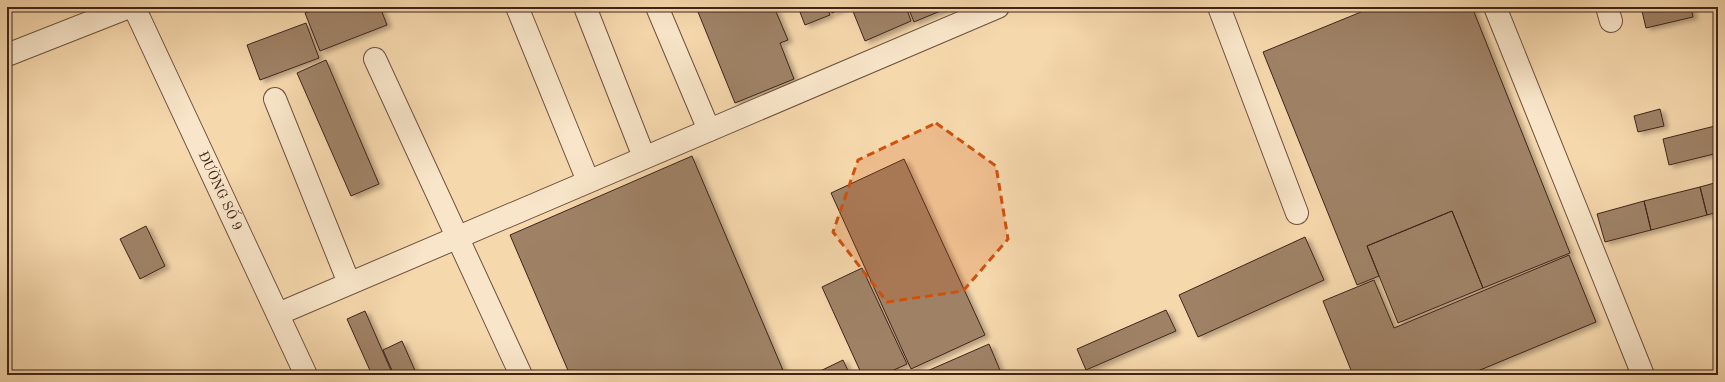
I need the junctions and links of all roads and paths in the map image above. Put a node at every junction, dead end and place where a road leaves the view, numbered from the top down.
1 (129, 7) edge
2 (134, 7) edge
3 (517, 7) edge
4 (585, 7) edge
5 (656, 7) edge
6 (998, 7) edge
7 (1218, 7) edge
8 (1495, 7) edge
9 (7, 55) edge
10 (375, 59) dead end
11 (275, 99) dead end
12 (709, 130) junction
13 (644, 157) junction
14 (588, 181) junction
15 (1297, 212) dead end
16 (458, 236) junction
17 (349, 283) junction
18 (278, 314) junction
19 (306, 375) edge
20 (521, 375) edge
21 (1643, 375) edge

1 - 9 street
2 - 18 street, ĐƯỜNG SỐ 9
3 - 14 street
4 - 13 street
5 - 12 street
6 - 12 street
7 - 15 street
8 - 21 street
10 - 16 street
11 - 17 street
12 - 13 street
13 - 14 street
14 - 16 street
16 - 17 street
16 - 20 street
17 - 18 street
18 - 19 street, ĐƯỜNG SỐ 9

